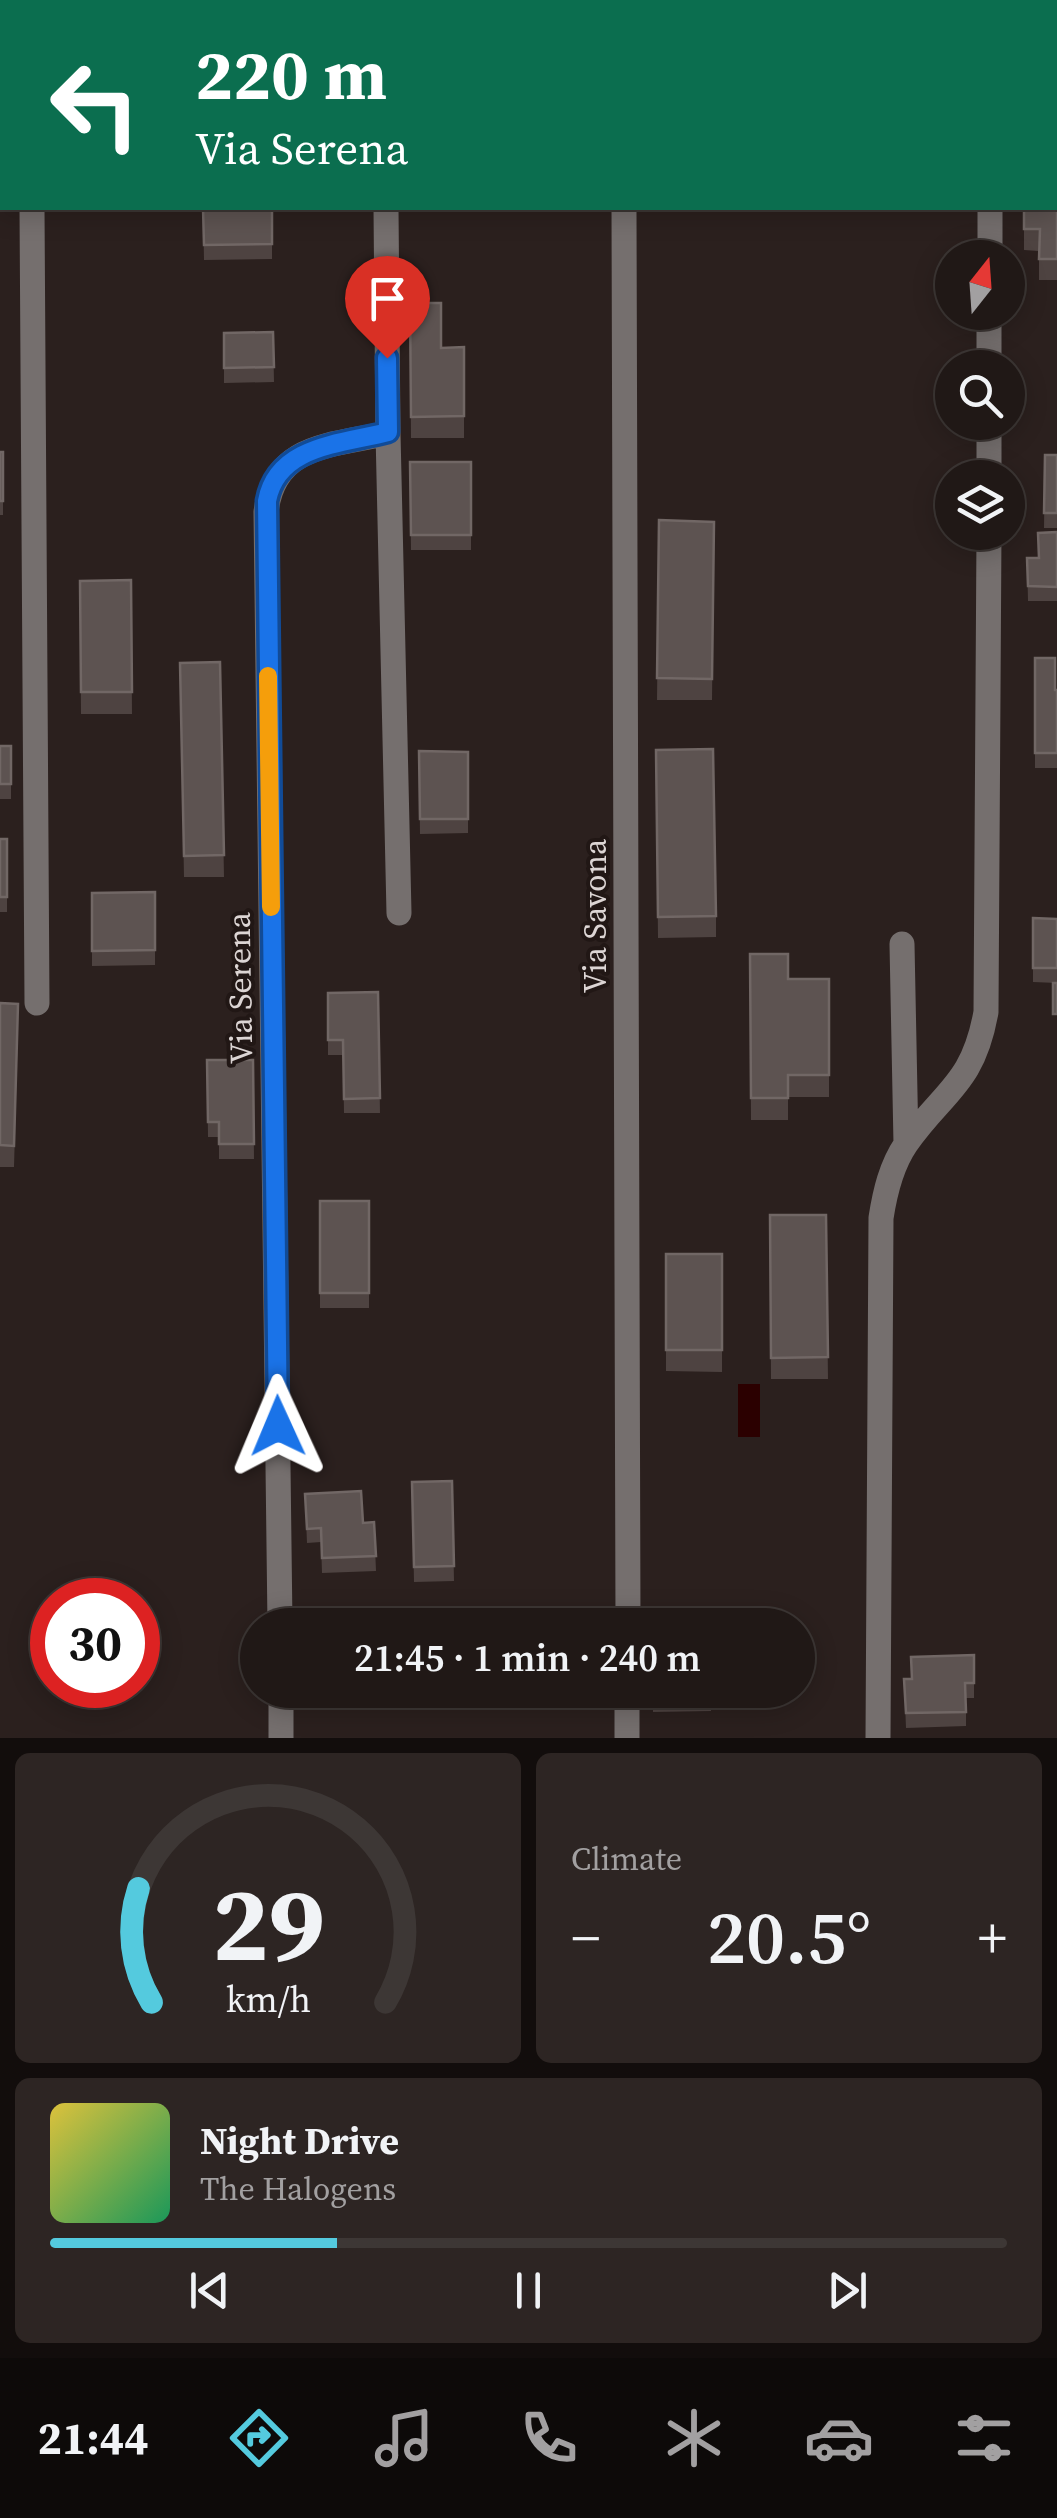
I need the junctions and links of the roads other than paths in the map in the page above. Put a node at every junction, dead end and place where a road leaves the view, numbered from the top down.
1 (32, 210) edge
2 (386, 210) edge
3 (624, 210) edge
4 (990, 210) edge
5 (990, 240) edge
6 (388, 432) junction
7 (989, 550) edge
8 (399, 913) dead end
9 (902, 944) dead end
10 (38, 1003) dead end
11 (906, 1144) junction
12 (280, 1608) edge
13 (628, 1608) edge
14 (281, 1708) edge
15 (628, 1708) edge
16 (281, 1738) edge
17 (627, 1738) edge
18 (878, 1738) edge

1 - 10 street
2 - 6 street
3 - 13 street, Via Savona
4 - 5 street
6 - 8 street
6 - 12 street, Via Serena
7 - 11 street
9 - 11 street
11 - 18 street
14 - 16 street
15 - 17 street

